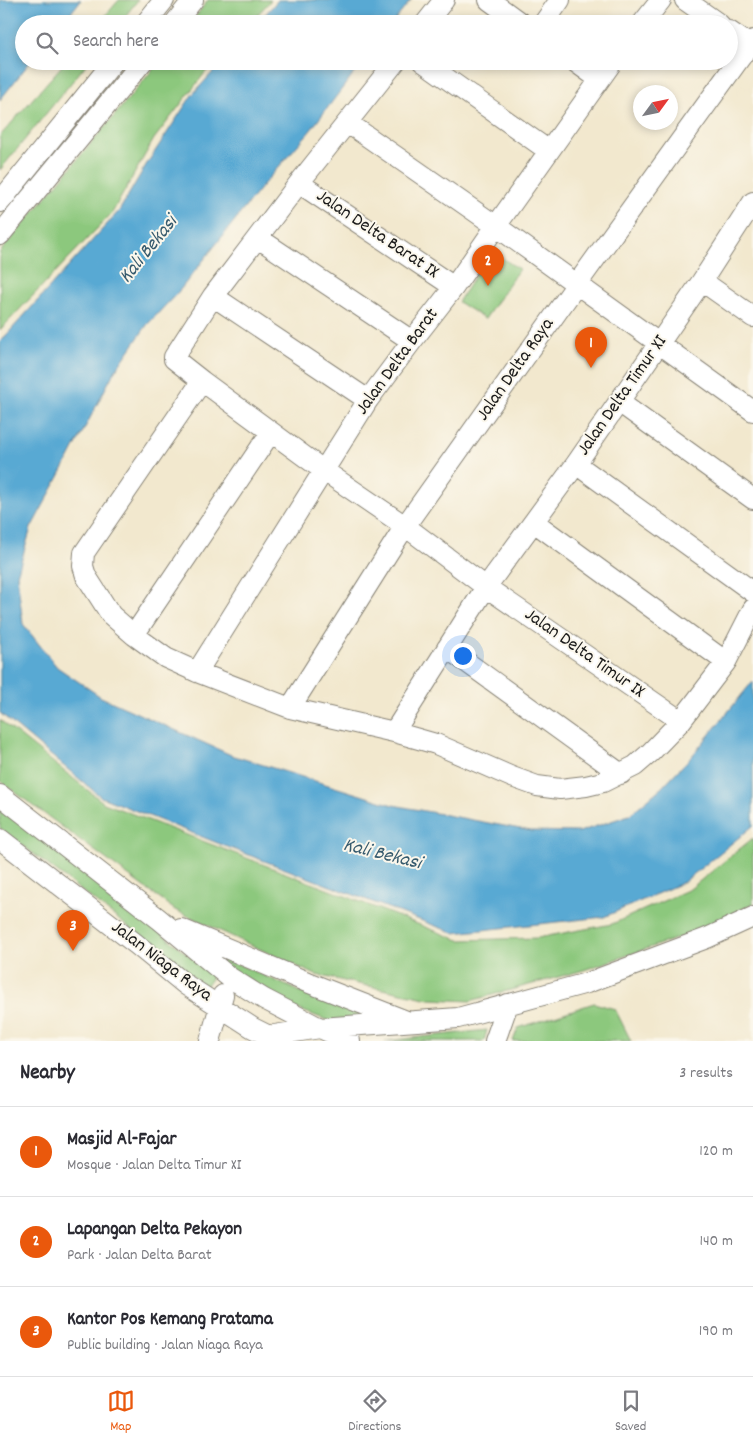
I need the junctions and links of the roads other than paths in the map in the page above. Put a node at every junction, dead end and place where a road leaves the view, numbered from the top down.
1 (164, 0) edge
2 (193, 0) edge
3 (444, 0) edge
4 (489, 0) edge
5 (560, 0) edge
6 (660, 0) edge
7 (685, 0) edge
8 (152, 15) edge
9 (181, 15) edge
10 (432, 15) edge
11 (510, 15) edge
12 (549, 15) edge
13 (649, 15) edge
14 (706, 15) edge
15 (738, 35) edge
16 (752, 44) edge
17 (738, 63) edge
18 (107, 70) edge
19 (136, 70) edge
20 (389, 70) edge
21 (435, 70) edge
22 (586, 70) edge
23 (606, 70) edge
24 (733, 70) edge
25 (599, 79) junction
26 (348, 123) junction
27 (549, 150) junction
28 (299, 183) junction
29 (0, 202) edge
30 (750, 214) edge
31 (496, 226) junction
32 (0, 235) edge
33 (258, 238) junction
34 (702, 281) junction
35 (577, 284) junction
36 (454, 287) junction
37 (213, 296) junction
38 (753, 317) edge
39 (412, 340) junction
40 (660, 343) junction
41 (202, 381) junction
42 (368, 400) junction
43 (619, 402) junction
44 (753, 411) edge
45 (271, 432) junction
46 (576, 464) junction
47 (323, 470) junction
48 (753, 499) edge
49 (534, 522) junction
50 (405, 526) junction
51 (486, 587) junction
52 (753, 592) edge
53 (753, 609) edge
54 (134, 635) junction
55 (447, 648) junction
56 (726, 662) junction
57 (197, 672) junction
58 (290, 708) junction
59 (681, 721) junction
60 (394, 732) junction
61 (621, 774) junction
62 (0, 795) edge
63 (0, 839) edge
64 (753, 917) edge
65 (159, 919) junction
66 (238, 953) junction
67 (228, 977) junction
68 (264, 999) junction
69 (508, 1004) junction
70 (220, 1007) junction
71 (411, 1022) junction
72 (320, 1028) junction
73 (262, 1036) edge
74 (210, 1041) edge
75 (350, 1041) edge
76 (495, 1041) edge

1 - 8 street
2 - 9 street
3 - 10 street
4 - 11 street
5 - 12 street
6 - 13 street
7 - 14 street
15 - 16 street
16 - 17 street, Jalan Delta Raya
18 - 29 street
19 - 32 street
20 - 26 street
21 - 27 street
22 - 25 street
23 - 25 street, Jalan Delta Barat
24 - 35 street, Jalan Delta Raya
25 - 27 street, Jalan Delta Barat
26 - 28 street
26 - 31 street
27 - 31 street, Jalan Delta Barat
28 - 33 street
28 - 36 street, Jalan Delta Barat IX
30 - 34 street, Jalan Delta Timur XI
31 - 35 street
31 - 36 street, Jalan Delta Barat
33 - 37 street
33 - 39 street
34 - 38 street
34 - 40 street, Jalan Delta Timur XI
35 - 40 street
35 - 50 street, Jalan Delta Raya
36 - 39 street, Jalan Delta Barat
37 - 41 street, Jalan Delta Timur IX
37 - 42 street
39 - 42 street, Jalan Delta Barat
40 - 43 street, Jalan Delta Timur XI
40 - 44 street
41 - 45 street, Jalan Delta Timur IX
41 - 54 street
42 - 47 street, Jalan Delta Barat
43 - 46 street, Jalan Delta Timur XI
43 - 48 street
45 - 47 street, Jalan Delta Timur IX
45 - 54 street
46 - 49 street, Jalan Delta Timur XI
46 - 52 street
47 - 50 street, Jalan Delta Timur IX
47 - 57 street, Jalan Delta Barat
49 - 51 street, Jalan Delta Timur XI
49 - 56 street
50 - 51 street, Jalan Delta Timur IX
50 - 58 street, Jalan Delta Raya
51 - 55 street, Jalan Delta Timur XI
51 - 59 street, Jalan Delta Timur IX
53 - 56 street
54 - 57 street
55 - 60 street, Jalan Delta Timur XI
55 - 61 street
56 - 59 street
57 - 58 street
58 - 60 street
59 - 61 street
60 - 61 street
62 - 65 street
63 - 70 street, Jalan Niaga Raya
64 - 69 street
65 - 66 street
65 - 67 street
66 - 67 street
66 - 71 street
67 - 68 street
67 - 70 street
68 - 72 street
68 - 73 street
69 - 71 street
69 - 76 street
70 - 73 street, Jalan Niaga Raya
70 - 74 street
71 - 72 street
72 - 73 street
72 - 75 street

